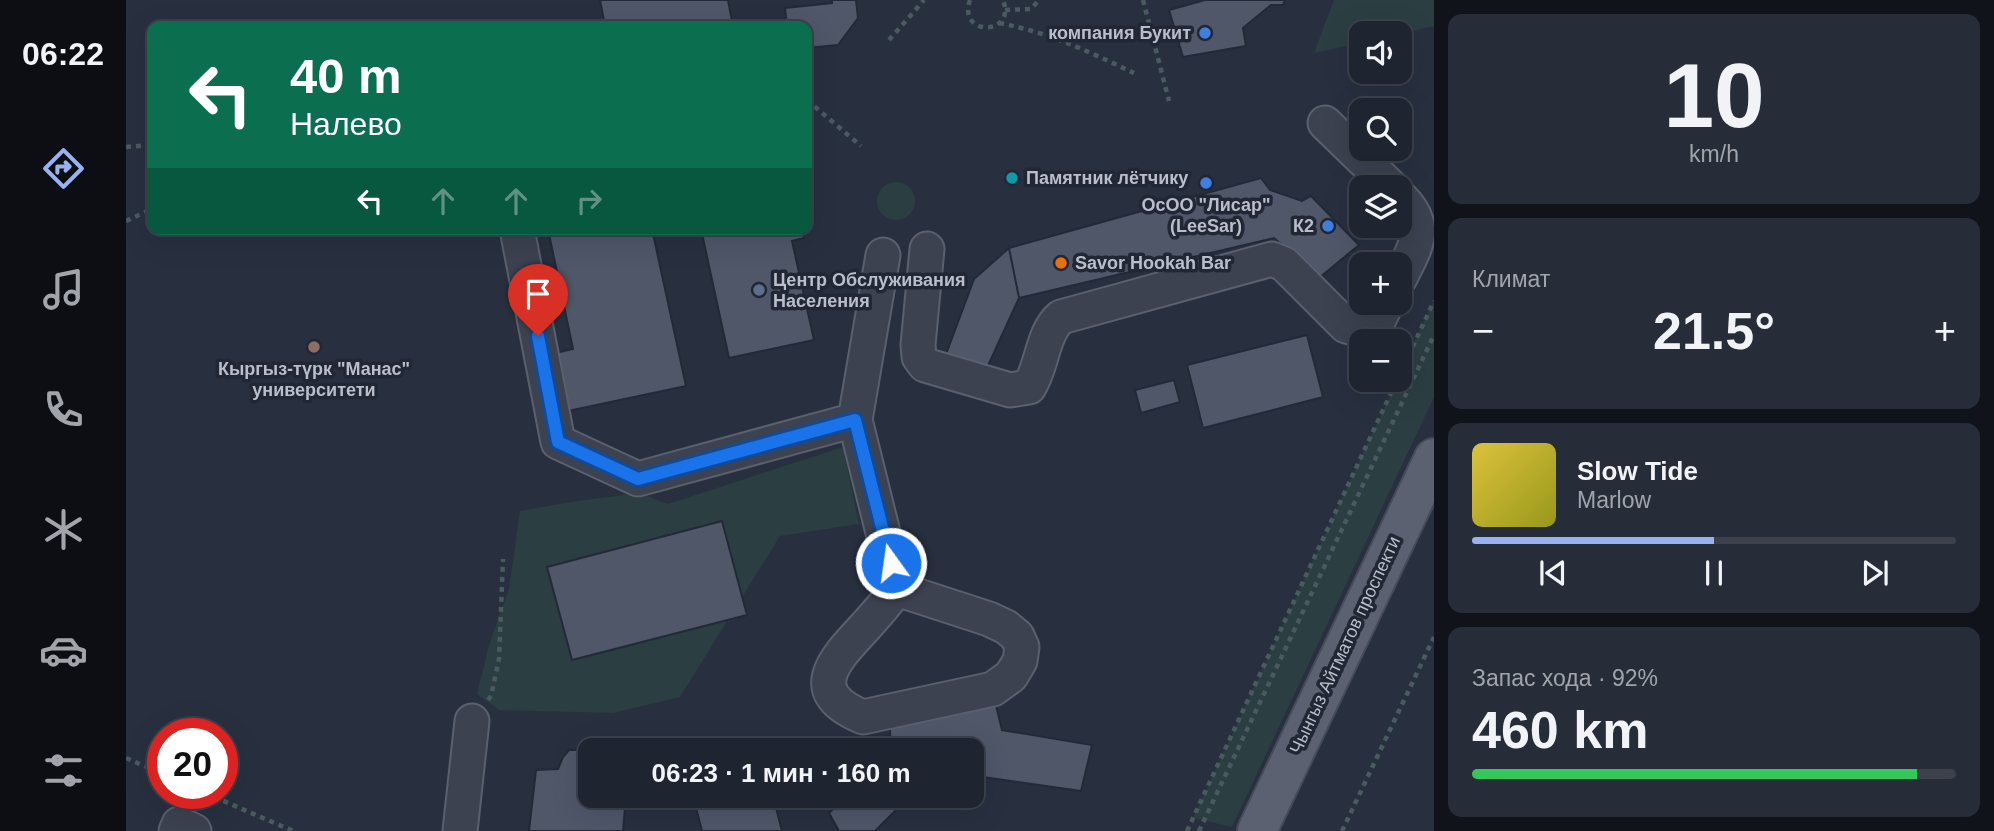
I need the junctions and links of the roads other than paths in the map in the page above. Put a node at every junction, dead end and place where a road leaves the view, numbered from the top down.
1 (1325, 123) dead end
2 (1379, 175) edge
3 (1412, 210) edge
4 (518, 235) edge
5 (927, 249) dead end
6 (1412, 254) edge
7 (883, 255) dead end
8 (1381, 315) edge
9 (855, 420) junction
10 (1434, 458) edge
11 (897, 589) junction
12 (472, 721) road end
13 (460, 831) edge
14 (1257, 831) edge

1 - 2 lane
3 - 6 lane
4 - 9 lane
5 - 8 lane
7 - 9 lane
9 - 11 lane
10 - 14 main road, Чынгыз Айтматов проспекти
11 - 11 lane
12 - 13 lane

